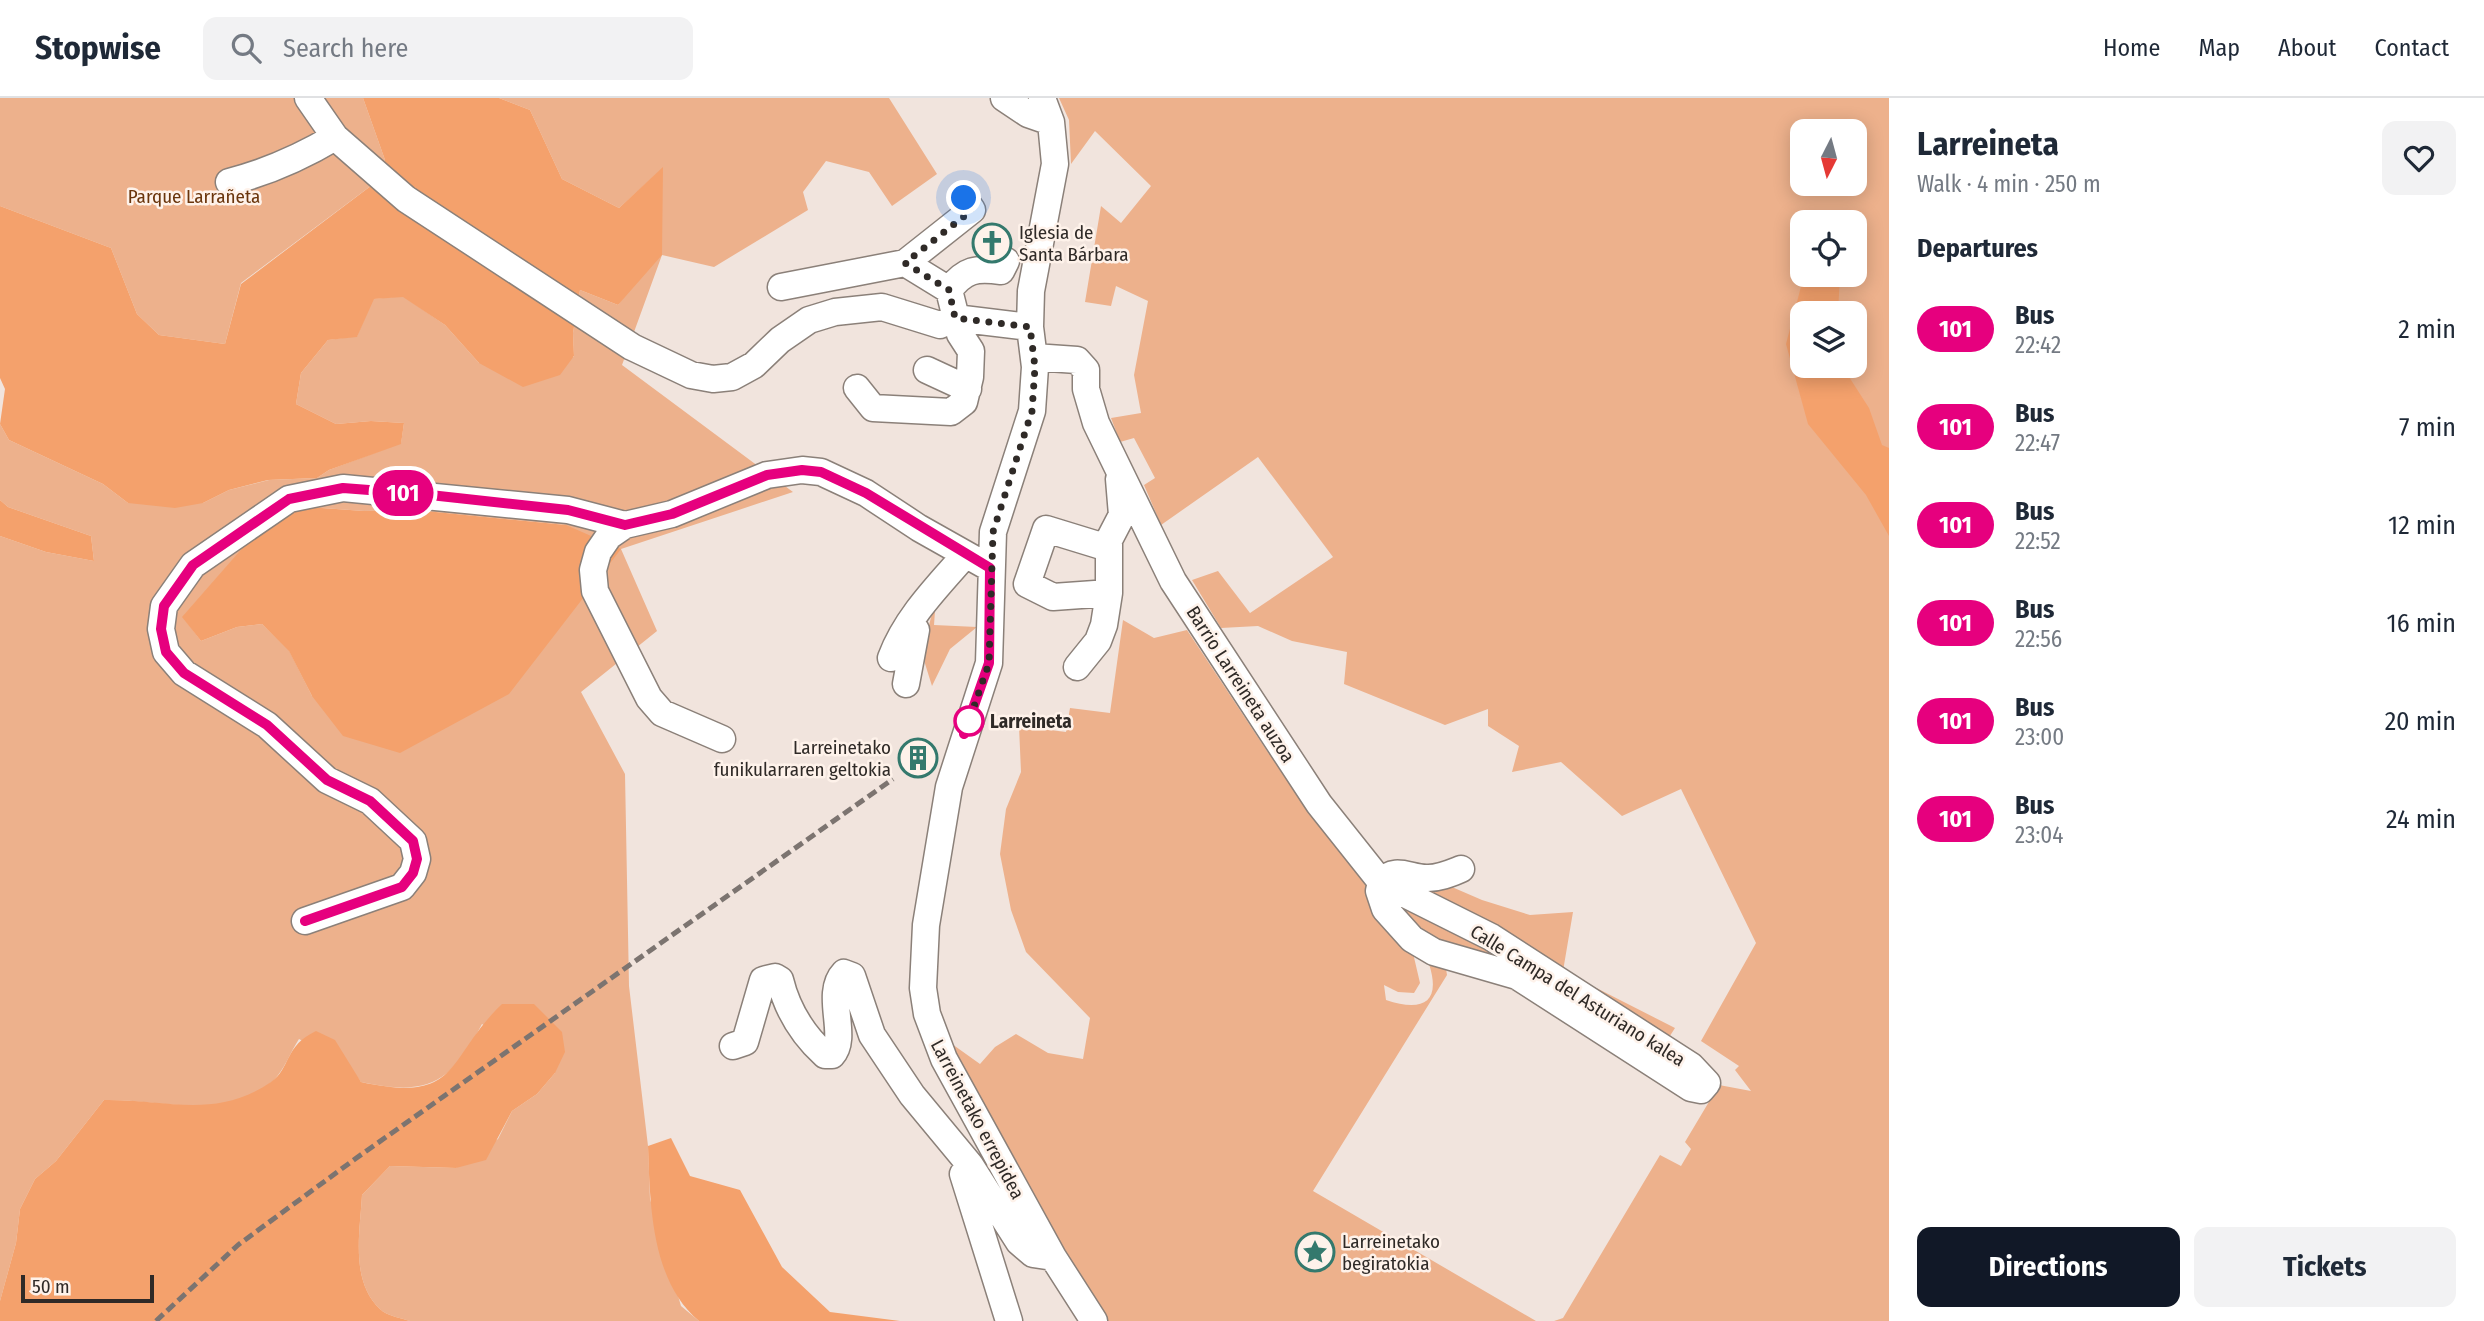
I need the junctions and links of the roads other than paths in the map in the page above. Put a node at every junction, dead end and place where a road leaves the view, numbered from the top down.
1 (308, 98) edge
2 (1004, 98) edge
3 (1047, 110) edge
4 (335, 137) junction
5 (229, 182) dead end
6 (964, 198) dead end
7 (1006, 261) dead end
8 (905, 263) junction
9 (831, 277) junction
10 (781, 287) dead end
11 (949, 290) junction
12 (882, 307) junction
13 (955, 318) junction
14 (1030, 327) junction
15 (1034, 356) junction
16 (927, 370) dead end
17 (857, 388) dead end
18 (968, 389) junction
19 (1123, 474) junction
20 (625, 525) junction
21 (1108, 548) junction
22 (965, 555) junction
23 (990, 568) junction
24 (1109, 593) junction
25 (924, 601) junction
26 (891, 658) dead end
27 (1077, 667) dead end
28 (906, 684) dead end
29 (723, 739) dead end
30 (1461, 869) dead end
31 (1381, 882) junction
32 (305, 921) dead end
33 (733, 1046) dead end
34 (948, 1136) junction
35 (1054, 1257) junction
36 (1009, 1321) edge
37 (1094, 1321) edge

1 - 4 street
2 - 3 street
3 - 14 street
4 - 5 street
4 - 12 street
6 - 8 street
7 - 11 street
8 - 9 street
8 - 11 street
9 - 10 street
9 - 12 street
11 - 13 street
12 - 13 street
13 - 14 street
13 - 18 street
14 - 15 street
15 - 19 street, Barrio Larreineta auzoa
15 - 23 street
16 - 18 street
17 - 18 street
19 - 21 street, Barrio Larreineta auzoa
19 - 31 street, Barrio Larreineta auzoa
20 - 22 street
20 - 29 street
20 - 32 street
21 - 24 street, Barrio Larreineta auzoa
21 - 24 street
22 - 23 street
22 - 25 street
23 - 35 street, Larreinetako errepidea
24 - 27 street, Barrio Larreineta auzoa
25 - 26 street
25 - 28 street
30 - 31 street
31 - 31 street, Calle Campa del Asturiano kalea
33 - 34 street
34 - 35 street
34 - 36 street
35 - 37 street, Larreinetako errepidea

